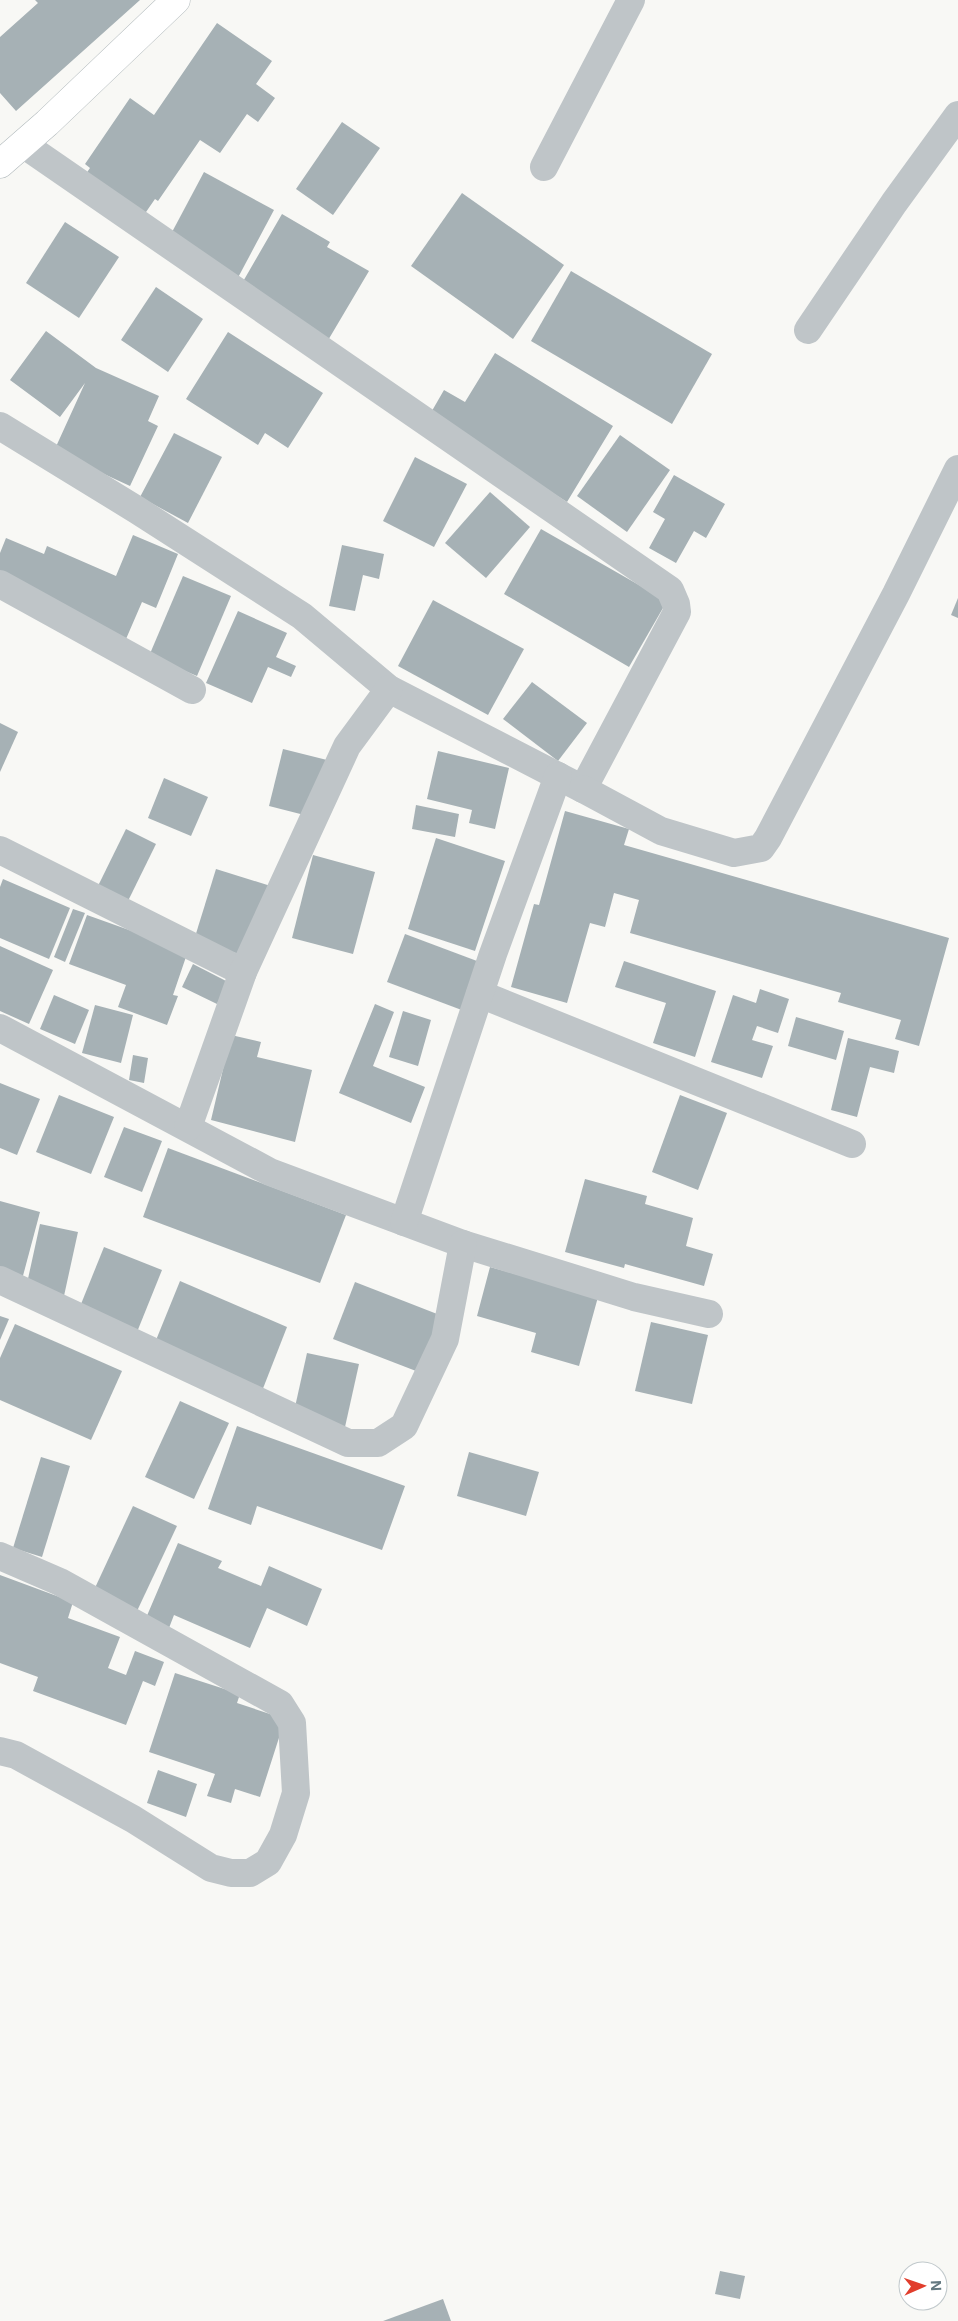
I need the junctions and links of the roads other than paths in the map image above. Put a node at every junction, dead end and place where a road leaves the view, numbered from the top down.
1 (176, 0) edge
2 (631, 0) edge
3 (958, 115) edge
4 (22, 144) junction
5 (0, 164) edge
6 (544, 167) dead end
7 (808, 330) dead end
8 (0, 426) edge
9 (958, 469) edge
10 (0, 584) edge
11 (389, 689) junction
12 (192, 690) dead end
13 (558, 776) junction
14 (583, 789) junction
15 (0, 850) edge
16 (243, 972) junction
17 (480, 994) junction
18 (0, 1028) edge
19 (188, 1127) junction
20 (852, 1144) dead end
21 (404, 1222) junction
22 (463, 1244) junction
23 (0, 1280) edge
24 (709, 1314) dead end
25 (0, 1556) edge
26 (0, 1752) edge

1 - 4 street
2 - 6 street
3 - 7 street
4 - 5 street
4 - 14 street
8 - 11 street
9 - 14 street
10 - 12 street
11 - 13 street
11 - 16 street
13 - 14 street
13 - 17 street
15 - 16 street
16 - 19 street
17 - 20 street
17 - 21 street
18 - 19 street
19 - 21 street
21 - 22 street
22 - 23 street
22 - 24 street
25 - 26 street

